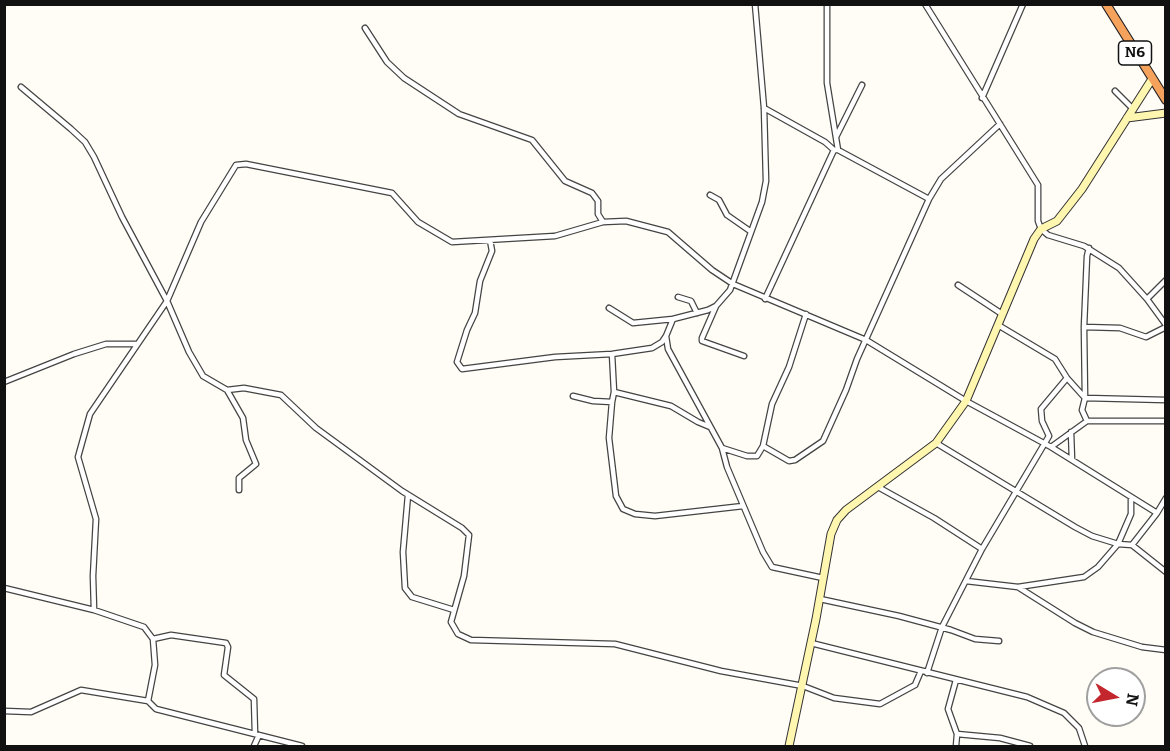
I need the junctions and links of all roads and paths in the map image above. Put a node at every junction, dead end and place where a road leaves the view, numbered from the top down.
1 (755, 4) edge
2 (827, 4) edge
3 (925, 4) edge
4 (1023, 4) edge
5 (1106, 4) edge
6 (365, 28) dead end
7 (1152, 79) junction
8 (862, 85) dead end
9 (21, 87) dead end
10 (1115, 91) dead end
11 (982, 98) junction
12 (1166, 100) edge
13 (764, 108) junction
14 (1133, 109) junction
15 (1166, 113) edge
16 (1127, 118) junction
17 (1000, 124) junction
18 (836, 137) junction
19 (836, 150) junction
20 (710, 195) dead end
21 (929, 199) junction
22 (603, 222) junction
23 (1041, 229) junction
24 (750, 231) junction
25 (490, 240) junction
26 (1089, 248) junction
27 (1166, 280) edge
28 (733, 284) junction
29 (958, 285) dead end
30 (678, 297) dead end
31 (765, 299) junction
32 (1147, 299) junction
33 (166, 301) junction
34 (716, 306) junction
35 (609, 308) dead end
36 (698, 313) junction
37 (806, 314) junction
38 (1002, 314) junction
39 (673, 319) junction
40 (998, 325) junction
41 (1166, 326) edge
42 (1084, 327) junction
43 (666, 336) junction
44 (866, 340) junction
45 (137, 344) junction
46 (612, 354) junction
47 (744, 356) dead end
48 (1067, 378) junction
49 (4, 382) edge
50 (227, 390) junction
51 (614, 392) junction
52 (573, 396) dead end
53 (1085, 398) junction
54 (1166, 400) edge
55 (966, 401) junction
56 (612, 402) junction
57 (1087, 421) junction
58 (1166, 421) edge
59 (711, 427) junction
60 (1071, 432) junction
61 (936, 443) junction
62 (1044, 444) junction
63 (763, 446) junction
64 (1051, 447) junction
65 (722, 448) junction
66 (1072, 460) junction
67 (878, 487) junction
68 (239, 490) dead end
69 (1015, 490) junction
70 (408, 495) junction
71 (1131, 497) junction
72 (1166, 498) edge
73 (743, 506) junction
74 (1157, 513) junction
75 (1118, 544) junction
76 (1132, 545) junction
77 (982, 549) junction
78 (1166, 572) edge
79 (823, 578) junction
80 (966, 581) junction
81 (1018, 587) junction
82 (4, 588) edge
83 (820, 599) junction
84 (94, 610) junction
85 (454, 610) junction
86 (942, 627) junction
87 (153, 639) junction
88 (999, 641) dead end
89 (812, 643) junction
90 (1166, 650) edge
91 (921, 671) junction
92 (927, 673) junction
93 (956, 680) junction
94 (802, 686) junction
95 (147, 701) junction
96 (4, 711) edge
97 (957, 734) junction
98 (257, 735) junction
99 (254, 747) edge
100 (302, 747) edge
101 (789, 747) edge
102 (956, 747) edge
103 (1030, 747) edge
104 (1085, 747) edge

1 - 13 street
2 - 18 street
3 - 11 street
4 - 11 street
5 - 7 highway, N6
6 - 22 street
7 - 12 highway, N6
7 - 14 street
8 - 18 street
9 - 33 street
10 - 14 street
11 - 17 street
13 - 19 street
13 - 24 street
14 - 16 street
15 - 16 street
16 - 23 street
17 - 21 street
17 - 23 street
18 - 19 street
19 - 21 street
19 - 31 street
20 - 24 street
21 - 44 street
22 - 25 street
22 - 28 street
23 - 26 street
23 - 38 street
24 - 28 street
25 - 33 street
25 - 46 street
26 - 32 street
26 - 42 street
27 - 32 street
28 - 31 street
28 - 34 street
29 - 38 street
30 - 36 street
31 - 37 street
32 - 41 street
33 - 45 street
33 - 50 street
34 - 36 street
34 - 47 street
35 - 39 street
36 - 39 street
37 - 44 street
37 - 63 street
38 - 40 street
39 - 43 street
40 - 48 street
40 - 55 street
41 - 42 street
42 - 53 street
43 - 46 street
43 - 59 street
44 - 55 street
44 - 63 street
45 - 49 street
45 - 84 street
46 - 51 street
48 - 53 street
48 - 62 street
50 - 68 street
50 - 70 street
51 - 56 street
51 - 59 street
52 - 56 street
53 - 54 street
53 - 57 street
55 - 61 street
55 - 62 street
56 - 73 street
57 - 58 street
57 - 60 street
59 - 65 street
60 - 64 street
60 - 66 street
61 - 67 street
61 - 69 street
62 - 64 street
62 - 69 street
63 - 65 street
64 - 66 street
65 - 73 street
66 - 71 street
67 - 77 street
67 - 79 street
69 - 75 street
69 - 77 street
70 - 85 street
70 - 85 street
71 - 74 street
71 - 75 street
72 - 74 street
73 - 79 street
74 - 76 street
75 - 76 street
75 - 81 street
76 - 78 street
77 - 80 street
79 - 83 street
80 - 81 street
80 - 86 street
81 - 90 street
82 - 84 street
83 - 86 street
83 - 89 street
84 - 87 street
85 - 94 street
86 - 88 street
86 - 92 street
87 - 95 street
87 - 98 street
89 - 91 street
89 - 94 street
91 - 92 street
91 - 94 street
92 - 93 street
93 - 97 street
93 - 104 street
94 - 101 street
95 - 96 street
95 - 98 street
97 - 102 street
97 - 103 street
98 - 99 street
98 - 100 street

